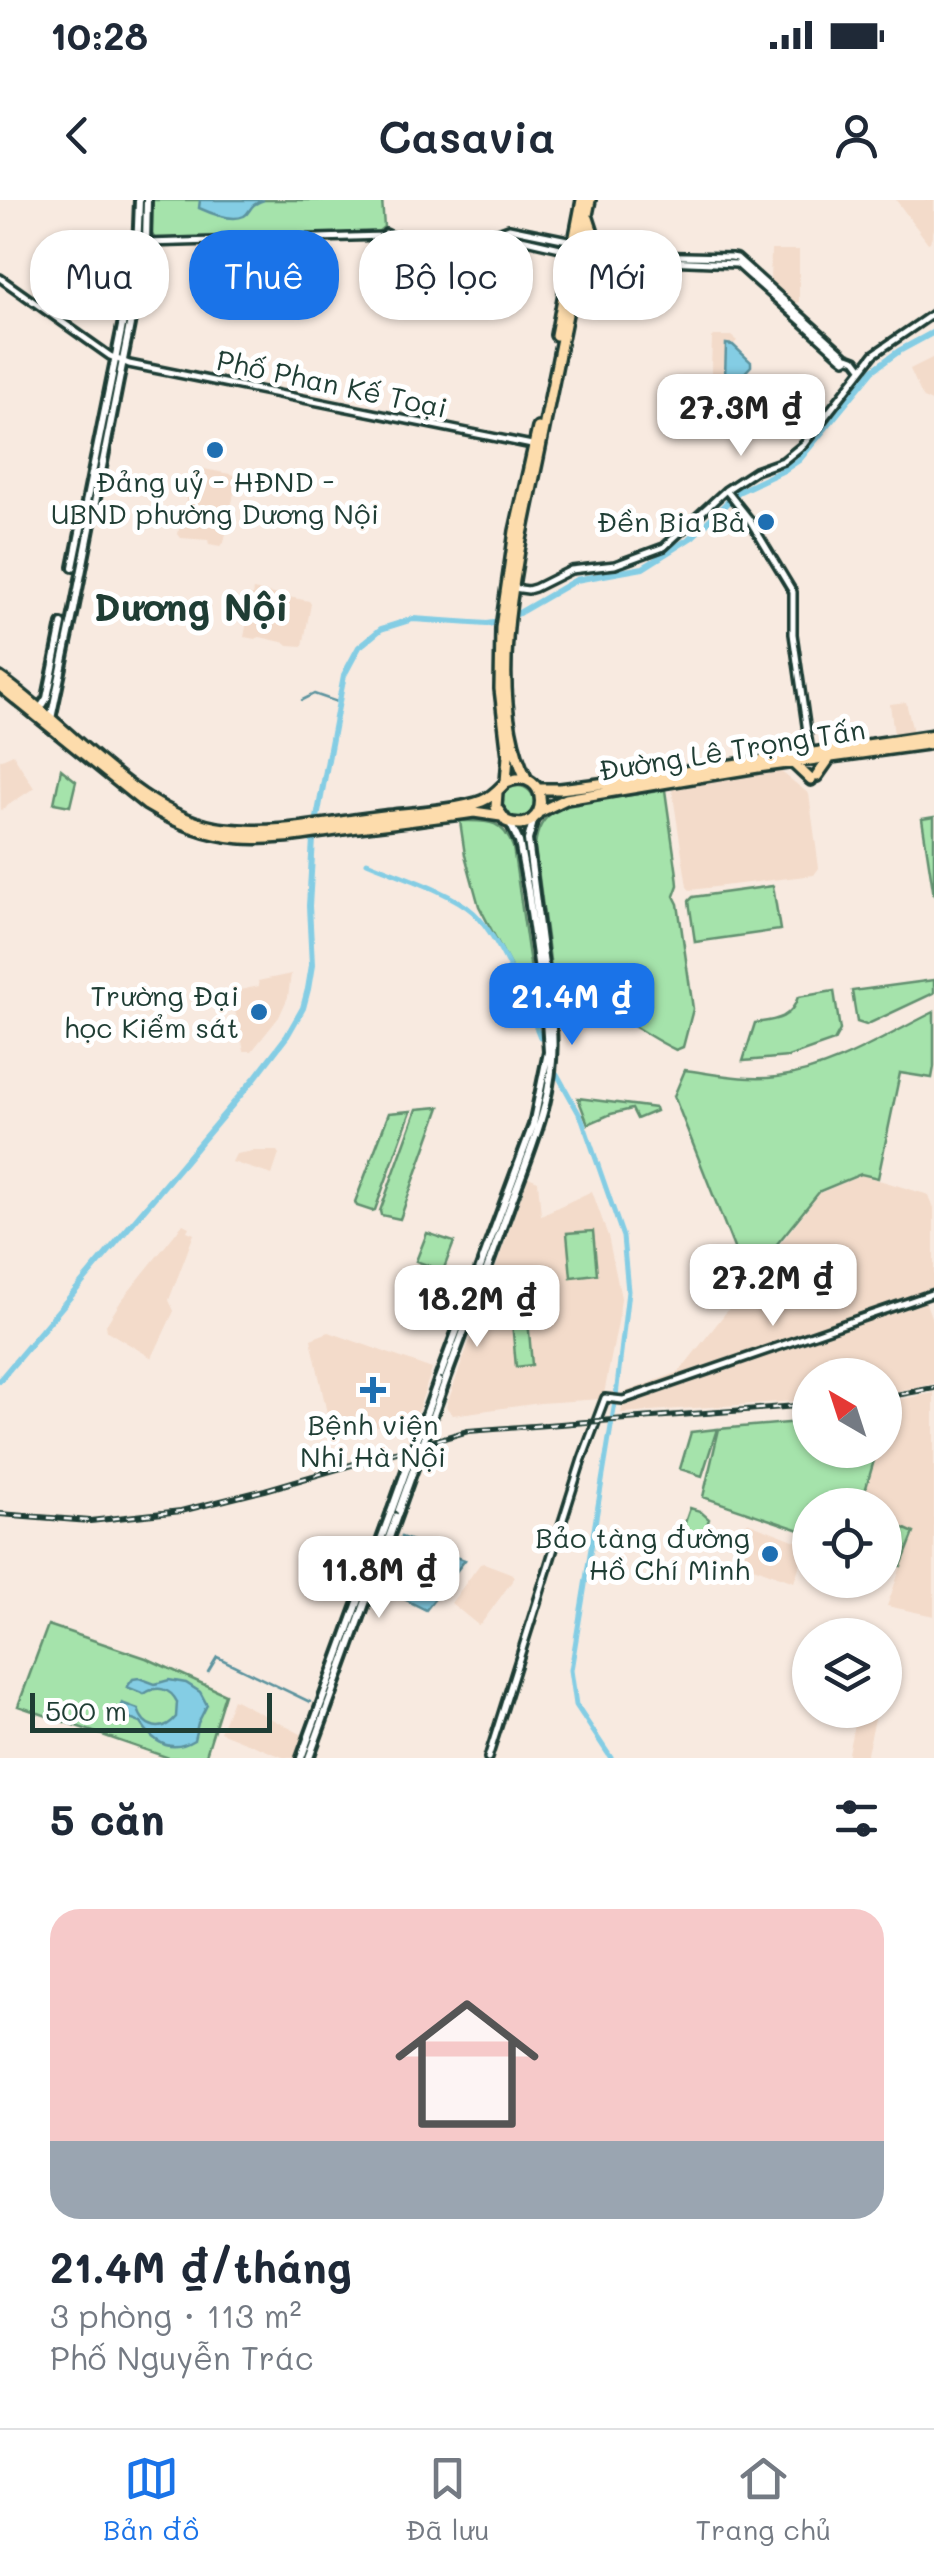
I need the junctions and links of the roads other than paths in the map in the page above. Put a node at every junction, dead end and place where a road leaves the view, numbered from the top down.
1 (143, 200) edge
2 (582, 200) edge
3 (590, 200) edge
4 (588, 216) junction
5 (142, 230) edge
6 (579, 230) edge
7 (583, 230) edge
8 (593, 230) edge
9 (553, 241) edge
10 (169, 243) edge
11 (682, 256) edge
12 (0, 278) edge
13 (934, 313) edge
14 (123, 320) edge
15 (129, 320) edge
16 (562, 320) edge
17 (565, 320) edge
18 (114, 358) junction
19 (122, 362) junction
20 (862, 368) junction
21 (103, 443) junction
22 (537, 447) junction
23 (727, 491) junction
24 (73, 567) dead end
25 (513, 588) junction
26 (506, 609) junction
27 (62, 624) dead end
28 (504, 638) junction
29 (0, 678) edge
30 (54, 685) junction
31 (0, 686) edge
32 (39, 710) junction
33 (50, 718) junction
34 (934, 739) edge
35 (810, 753) junction
36 (831, 756) junction
37 (792, 762) junction
38 (527, 780) junction
39 (506, 782) junction
40 (124, 784) junction
41 (538, 789) junction
42 (497, 792) junction
43 (420, 815) junction
44 (537, 815) junction
45 (505, 819) junction
46 (531, 891) junction
47 (934, 1293) edge
48 (395, 1511) junction
49 (301, 1758) edge
50 (309, 1758) edge
51 (488, 1758) edge

1 - 5 main road
2 - 6 main road
3 - 4 main road
4 - 7 main road
4 - 8 main road
9 - 10 street
11 - 20 street
12 - 18 street, Phố Phan Kế Toại
13 - 20 street
14 - 18 main road
15 - 19 main road
16 - 22 main road
17 - 22 main road
18 - 19 street, Phố Phan Kế Toại
18 - 21 main road
19 - 21 main road
19 - 22 street, Phố Phan Kế Toại
20 - 23 street
21 - 24 main road
21 - 30 main road
22 - 25 main road
22 - 26 main road
23 - 25 street
23 - 35 street
25 - 26 main road
26 - 28 main road
27 - 30 main road
28 - 38 main road
28 - 39 main road
29 - 32 main road
30 - 32 main road
30 - 33 main road
31 - 40 main road
32 - 33 main road
33 - 40 main road
34 - 35 main road, Đường Lê Trọng Tấn
34 - 36 main road, Đường Lê Trọng Tấn
35 - 41 main road, Đường Lê Trọng Tấn
36 - 37 main road, Đường Lê Trọng Tấn
36 - 37 main road
37 - 44 main road, Đường Lê Trọng Tấn
38 - 39 main road
38 - 41 main road
39 - 42 main road
40 - 43 main road
41 - 44 main road
42 - 43 main road
42 - 45 main road
43 - 45 main road
44 - 45 main road
44 - 46 main road
45 - 46 main road
46 - 48 main road, bridge
47 - 51 street
48 - 49 main road
48 - 50 main road

